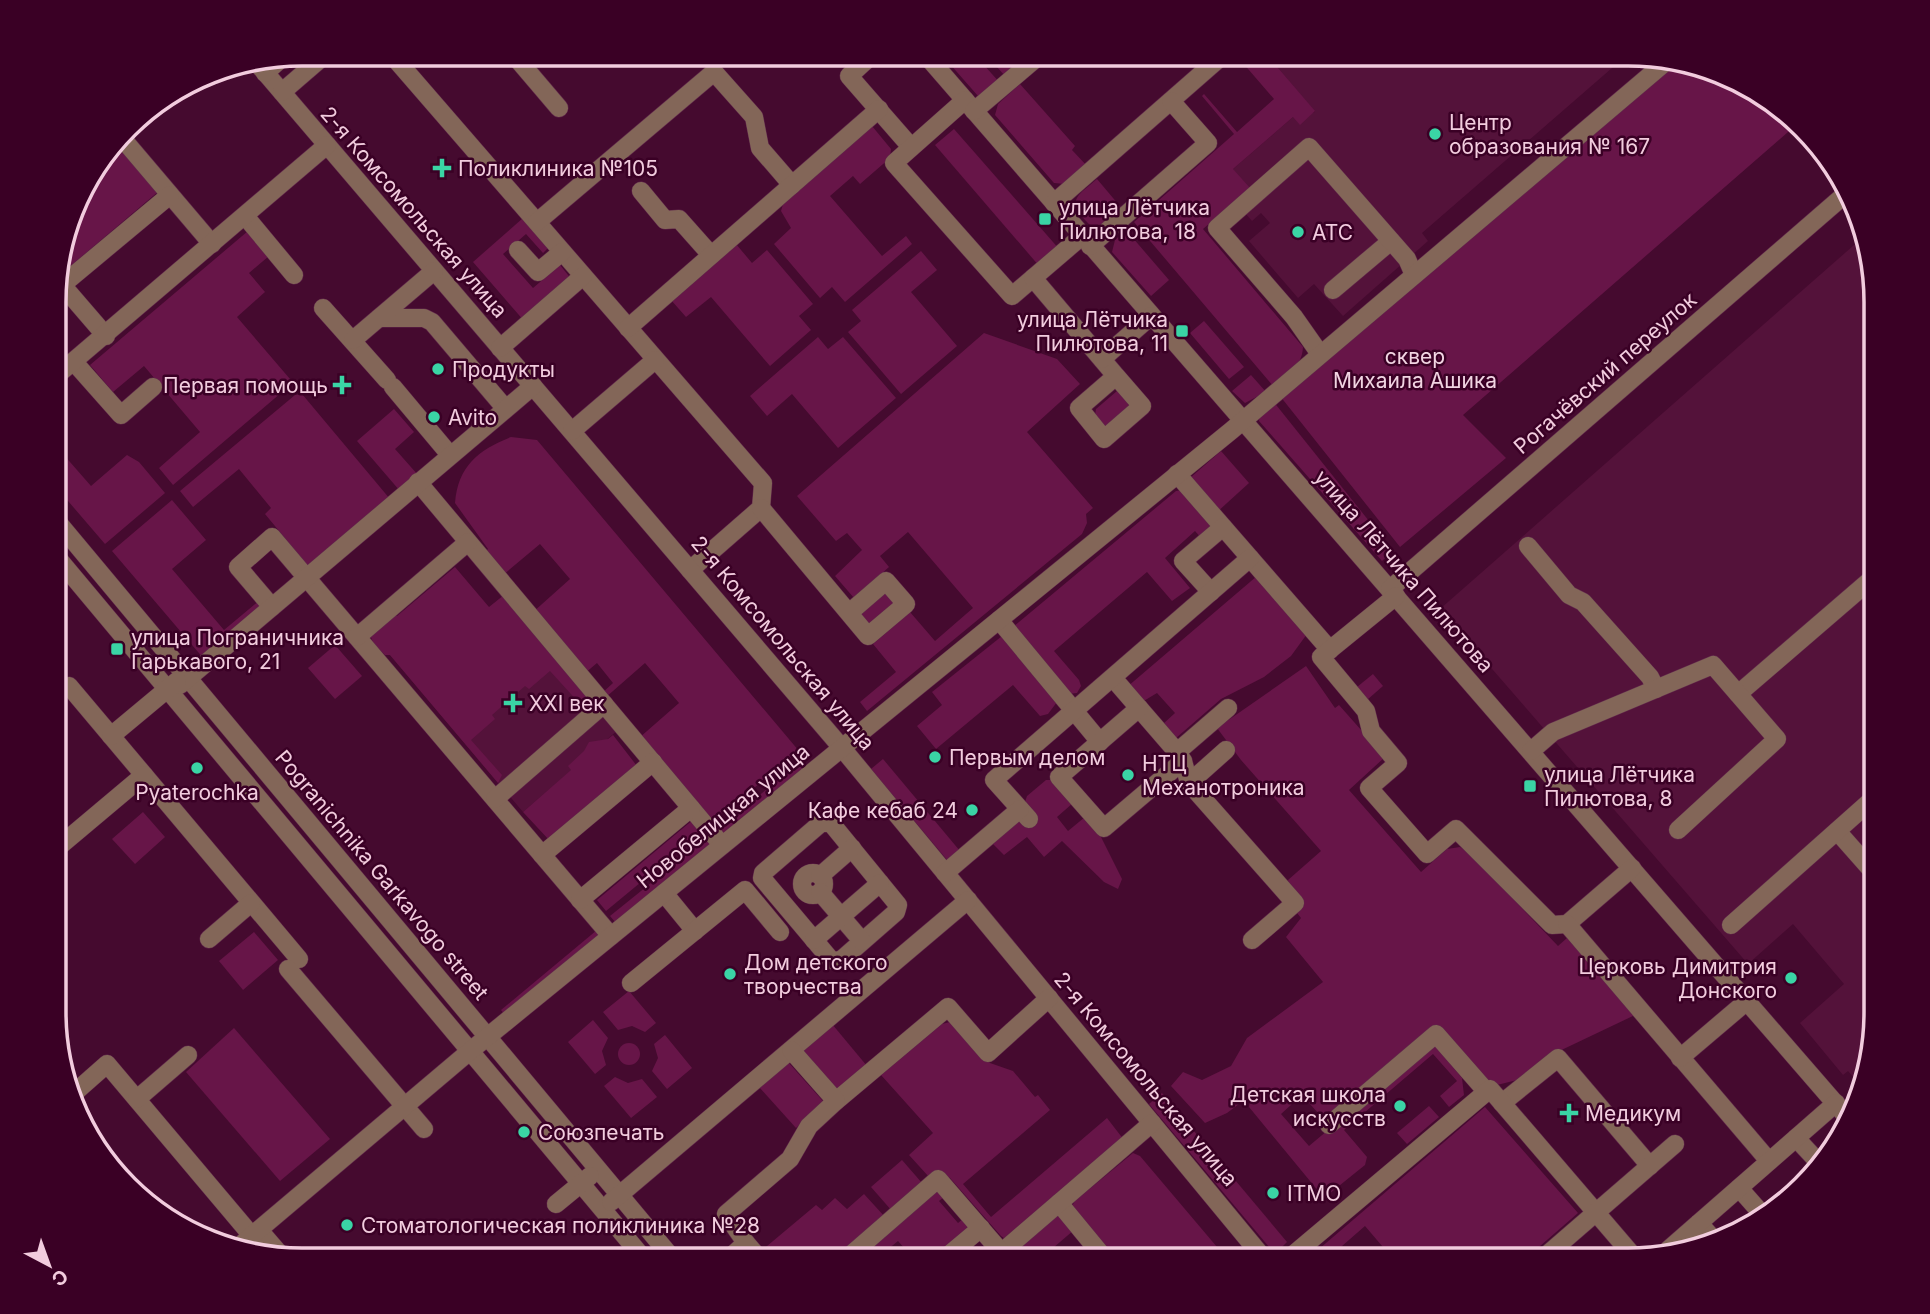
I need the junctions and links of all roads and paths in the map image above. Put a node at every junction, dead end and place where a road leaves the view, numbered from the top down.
1 (1024, 66) edge
2 (1210, 66) edge
3 (311, 67) edge
4 (402, 67) edge
5 (524, 67) edge
6 (859, 67) edge
7 (936, 67) edge
8 (1657, 69) edge
9 (263, 70) edge
10 (282, 92) junction
11 (1171, 101) junction
12 (969, 106) junction
13 (559, 108) dead end
14 (879, 109) junction
15 (127, 145) edge
16 (327, 145) junction
17 (911, 147) junction
18 (792, 185) junction
19 (641, 191) dead end
20 (170, 195) junction
21 (1840, 199) edge
22 (1054, 203) junction
23 (244, 216) junction
24 (537, 222) junction
25 (1391, 240) junction
26 (1086, 241) junction
27 (212, 244) junction
28 (518, 250) dead end
29 (562, 252) junction
30 (711, 256) junction
31 (434, 271) junction
32 (69, 273) edge
33 (294, 275) dead end
34 (1414, 275) junction
35 (583, 276) junction
36 (1032, 278) junction
37 (1333, 290) dead end
38 (67, 291) edge
39 (323, 308) dead end
40 (1151, 316) junction
41 (379, 318) junction
42 (628, 328) junction
43 (106, 336) junction
44 (353, 340) junction
45 (500, 348) junction
46 (1320, 354) junction
47 (1102, 359) junction
48 (655, 360) junction
49 (74, 362) junction
50 (66, 368) edge
51 (1116, 376) dead end
52 (533, 386) junction
53 (153, 387) dead end
54 (505, 408) junction
55 (1242, 421) junction
56 (572, 431) junction
57 (450, 455) junction
58 (1177, 474) junction
59 (418, 482) junction
60 (761, 508) junction
61 (1223, 527) junction
62 (66, 532) edge
63 (468, 542) junction
64 (1528, 546) dead end
65 (1250, 558) junction
66 (66, 568) edge
67 (690, 570) junction
68 (306, 578) junction
69 (1863, 586) edge
70 (1211, 592) junction
71 (1393, 593) junction
72 (272, 607) junction
73 (849, 612) dead end
74 (999, 620) junction
75 (357, 637) junction
76 (1330, 650) junction
77 (186, 676) junction
78 (1113, 678) junction
79 (69, 687) dead end
80 (1656, 689) junction
81 (169, 691) junction
82 (1738, 694) junction
83 (604, 704) junction
84 (1139, 708) junction
85 (1228, 708) dead end
86 (1075, 711) junction
87 (111, 736) junction
88 (1100, 742) junction
89 (842, 748) junction
90 (1226, 750) dead end
91 (1531, 751) junction
92 (1180, 757) junction
93 (653, 762) junction
94 (144, 775) junction
95 (1189, 783) junction
96 (495, 799) junction
97 (691, 808) junction
98 (1863, 808) edge
99 (1678, 830) dead end
100 (1837, 831) junction
101 (66, 841) edge
102 (722, 845) junction
103 (852, 849) junction
104 (542, 855) junction
105 (1863, 860) edge
106 (1632, 868) junction
107 (946, 873) junction
108 (762, 878) junction
109 (880, 883) junction
110 (815, 887) junction
111 (745, 890) junction
112 (664, 893) junction
113 (580, 900) junction
114 (968, 900) junction
115 (251, 903) junction
116 (786, 907) junction
117 (842, 917) junction
118 (1567, 923) junction
119 (1731, 925) dead end
120 (695, 931) junction
121 (780, 932) dead end
122 (611, 936) junction
123 (209, 939) dead end
124 (814, 940) junction
125 (1252, 940) dead end
126 (862, 941) junction
127 (631, 984) dead end
128 (1049, 998) junction
129 (1747, 1001) junction
130 (487, 1037) junction
131 (791, 1050) junction
132 (470, 1051) junction
133 (188, 1055) dead end
134 (1680, 1058) junction
135 (80, 1089) edge
136 (1486, 1091) junction
137 (136, 1099) junction
138 (836, 1101) junction
139 (1502, 1103) junction
140 (1836, 1103) junction
141 (405, 1107) junction
142 (1842, 1110) edge
143 (1152, 1123) junction
144 (1329, 1125) dead end
145 (424, 1129) dead end
146 (1797, 1138) junction
147 (1675, 1144) dead end
148 (1813, 1157) edge
149 (1769, 1161) junction
150 (1650, 1166) junction
151 (598, 1170) junction
152 (581, 1183) junction
153 (1740, 1188) junction
154 (619, 1195) junction
155 (1059, 1203) junction
156 (556, 1204) dead end
157 (1757, 1208) edge
158 (603, 1209) junction
159 (1596, 1213) junction
160 (1699, 1223) junction
161 (981, 1228) junction
162 (256, 1233) junction
163 (1708, 1233) edge
164 (247, 1240) edge
165 (1677, 1242) edge
166 (746, 1243) junction
167 (268, 1245) edge
168 (998, 1247) edge
169 (1014, 1247) edge
170 (1096, 1247) edge
171 (1255, 1247) edge
172 (1302, 1247) edge
173 (1556, 1247) edge
174 (1625, 1247) edge
175 (635, 1248) edge
176 (663, 1248) edge
177 (741, 1248) edge
178 (750, 1248) edge
179 (859, 1248) edge
180 (958, 1248) edge

1 - 12 street
2 - 11 street
3 - 10 street
4 - 24 street
5 - 13 street
6 - 14 street
7 - 12 street, улица Лётчика Пилютова
8 - 34 street, Новобелицкая улица
9 - 10 street, 2-я Комсомольская улица
10 - 16 street, 2-я Комсомольская улица
11 - 22 street
11 - 26 street
12 - 17 street
12 - 22 street, улица Лётчика Пилютова
14 - 17 street
14 - 18 street
15 - 20 street
16 - 23 street
16 - 31 street, 2-я Комсомольская улица
17 - 36 street
18 - 24 street
18 - 30 street
19 - 30 street
20 - 27 street
20 - 32 street
21 - 71 street, Рогачёвский переулок
22 - 26 street, улица Лётчика Пилютова
23 - 27 street
23 - 33 street
24 - 29 street
25 - 34 street
25 - 37 street
25 - 46 street
26 - 36 street
26 - 40 street, улица Лётчика Пилютова
27 - 43 street
28 - 29 street
29 - 35 street
30 - 42 street
31 - 41 street
31 - 45 street, 2-я Комсомольская улица
34 - 46 street, Новобелицкая улица
35 - 42 street
35 - 45 street
36 - 47 street
38 - 43 street
39 - 44 street
40 - 47 street
40 - 55 street, улица Лётчика Пилютова
41 - 44 street
41 - 54 street
42 - 48 street
43 - 49 street
44 - 57 street
45 - 52 street, 2-я Комсомольская улица
46 - 55 street, Новобелицкая улица
47 - 51 street
48 - 56 street
48 - 60 street
49 - 50 street
49 - 53 street
52 - 54 street
52 - 56 street, 2-я Комсомольская улица
54 - 57 street
55 - 58 street, Новобелицкая улица
55 - 71 street, улица Лётчика Пилютова
56 - 67 street, 2-я Комсомольская улица
57 - 59 street
58 - 61 street
58 - 74 street, Новобелицкая улица
59 - 63 street
59 - 68 street
60 - 67 street
60 - 73 street
61 - 65 street
61 - 70 street
62 - 77 street, Pogranichnika Garkavogo street
63 - 75 street
63 - 83 street
64 - 80 street
65 - 70 street
65 - 76 street
66 - 81 street
67 - 89 street, 2-я Комсомольская улица
68 - 72 street
68 - 72 street
68 - 75 street
69 - 82 street
70 - 78 street
71 - 76 street, Рогачёвский переулок
71 - 91 street, улица Лётчика Пилютова
72 - 77 street
74 - 86 street
74 - 89 street, Новобелицкая улица
75 - 96 street
76 - 118 street
77 - 81 street
77 - 130 street, Pogranichnika Garkavogo street
78 - 84 street
78 - 86 street
79 - 87 street
80 - 82 street
80 - 91 street
81 - 87 street
81 - 132 street
82 - 99 street
83 - 93 street
83 - 96 street
84 - 88 street
84 - 92 street
85 - 92 street
86 - 88 street
86 - 107 street
87 - 94 street
88 - 92 street
89 - 102 street, Новобелицкая улица
89 - 107 street, 2-я Комсомольская улица
90 - 95 street
91 - 106 street, улица Лётчика Пилютова
92 - 95 street
93 - 97 street
93 - 104 street
94 - 101 street
94 - 115 street
95 - 125 street
96 - 104 street
97 - 102 street
97 - 113 street
98 - 100 street
100 - 105 street
100 - 119 street
102 - 112 street, Новобелицкая улица
103 - 108 street
103 - 109 street
103 - 110 street
104 - 113 street
106 - 118 street
106 - 129 street, улица Лётчика Пилютова
107 - 114 street, 2-я Комсомольская улица
108 - 111 street
108 - 116 street
109 - 117 street
109 - 126 street
110 - 116 street
110 - 117 street
111 - 120 street
111 - 121 street
112 - 120 street
112 - 122 street, Новобелицкая улица
113 - 122 street
114 - 128 street, 2-я Комсомольская улица
114 - 131 street
115 - 123 street
115 - 141 street
116 - 124 street
117 - 124 street
117 - 126 street
118 - 134 street
120 - 127 street
122 - 130 street, Новобелицкая улица
124 - 126 street
128 - 138 street
128 - 143 street, 2-я Комсомольская улица
129 - 134 street
129 - 140 street, улица Лётчика Пилютова
130 - 132 street, Новобелицкая улица
130 - 151 street, Pogranichnika Garkavogo street
131 - 138 street
131 - 154 street
132 - 141 street, Новобелицкая улица
132 - 152 street
133 - 137 street
134 - 149 street
135 - 137 street
136 - 139 street
136 - 144 street
136 - 172 street
137 - 162 street
138 - 166 street
139 - 150 street
139 - 159 street
140 - 142 street, улица Лётчика Пилютова
140 - 146 street
141 - 145 street
141 - 162 street, Новобелицкая улица
143 - 155 street
143 - 171 street, 2-я Комсомольская улица
146 - 148 street
146 - 149 street
147 - 150 street
149 - 153 street
150 - 159 street
151 - 152 street
151 - 154 street, Pogranichnika Garkavogo street
152 - 156 street
152 - 158 street
153 - 157 street
153 - 160 street
154 - 158 street
154 - 176 street, Pogranichnika Garkavogo street
155 - 169 street
155 - 170 street
158 - 175 street
159 - 173 street
159 - 174 street
160 - 163 street
160 - 165 street
161 - 168 street
161 - 179 street
161 - 180 street
162 - 164 street, Новобелицкая улица
162 - 167 street
166 - 177 street
166 - 178 street

